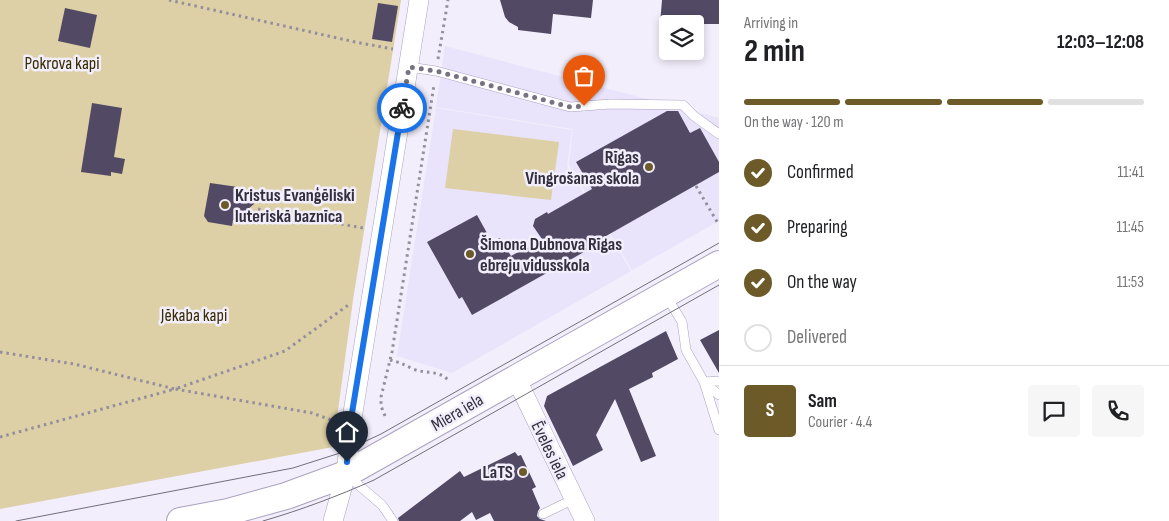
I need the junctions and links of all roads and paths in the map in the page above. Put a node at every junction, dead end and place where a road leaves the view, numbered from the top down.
1 (169, 0) edge
2 (419, 0) edge
3 (448, 0) edge
4 (410, 60) junction
5 (436, 71) junction
6 (719, 134) edge
7 (696, 186) dead end
8 (258, 209) dead end
9 (719, 225) edge
10 (381, 230) junction
11 (719, 264) edge
12 (372, 289) junction
13 (665, 294) junction
14 (0, 352) edge
15 (390, 360) junction
16 (516, 378) junction
17 (448, 380) dead end
18 (719, 381) edge
19 (704, 382) junction
20 (175, 388) junction
21 (719, 395) edge
22 (385, 416) dead end
23 (337, 422) dead end
24 (719, 430) edge
25 (0, 438) edge
26 (346, 474) junction
27 (574, 498) junction
28 (543, 514) dead end
29 (180, 521) edge
30 (333, 521) edge
31 (393, 521) edge
32 (585, 521) edge

1 - 4 path
2 - 4 street
3 - 5 path
4 - 5 lane
4 - 10 street
5 - 6 lane
5 - 15 path
7 - 9 path
8 - 10 path
10 - 12 street
11 - 13 street, Miera iela
12 - 20 path
12 - 26 street
13 - 16 street, Miera iela
13 - 19 lane
14 - 20 path
15 - 17 path
15 - 22 path
16 - 26 street, Miera iela
16 - 27 street, Ēveles iela
18 - 19 lane
19 - 21 lane
19 - 24 lane
20 - 23 path
20 - 25 path
26 - 29 street, Miera iela
26 - 30 street
26 - 31 lane
27 - 28 lane
27 - 32 street, Ēveles iela

